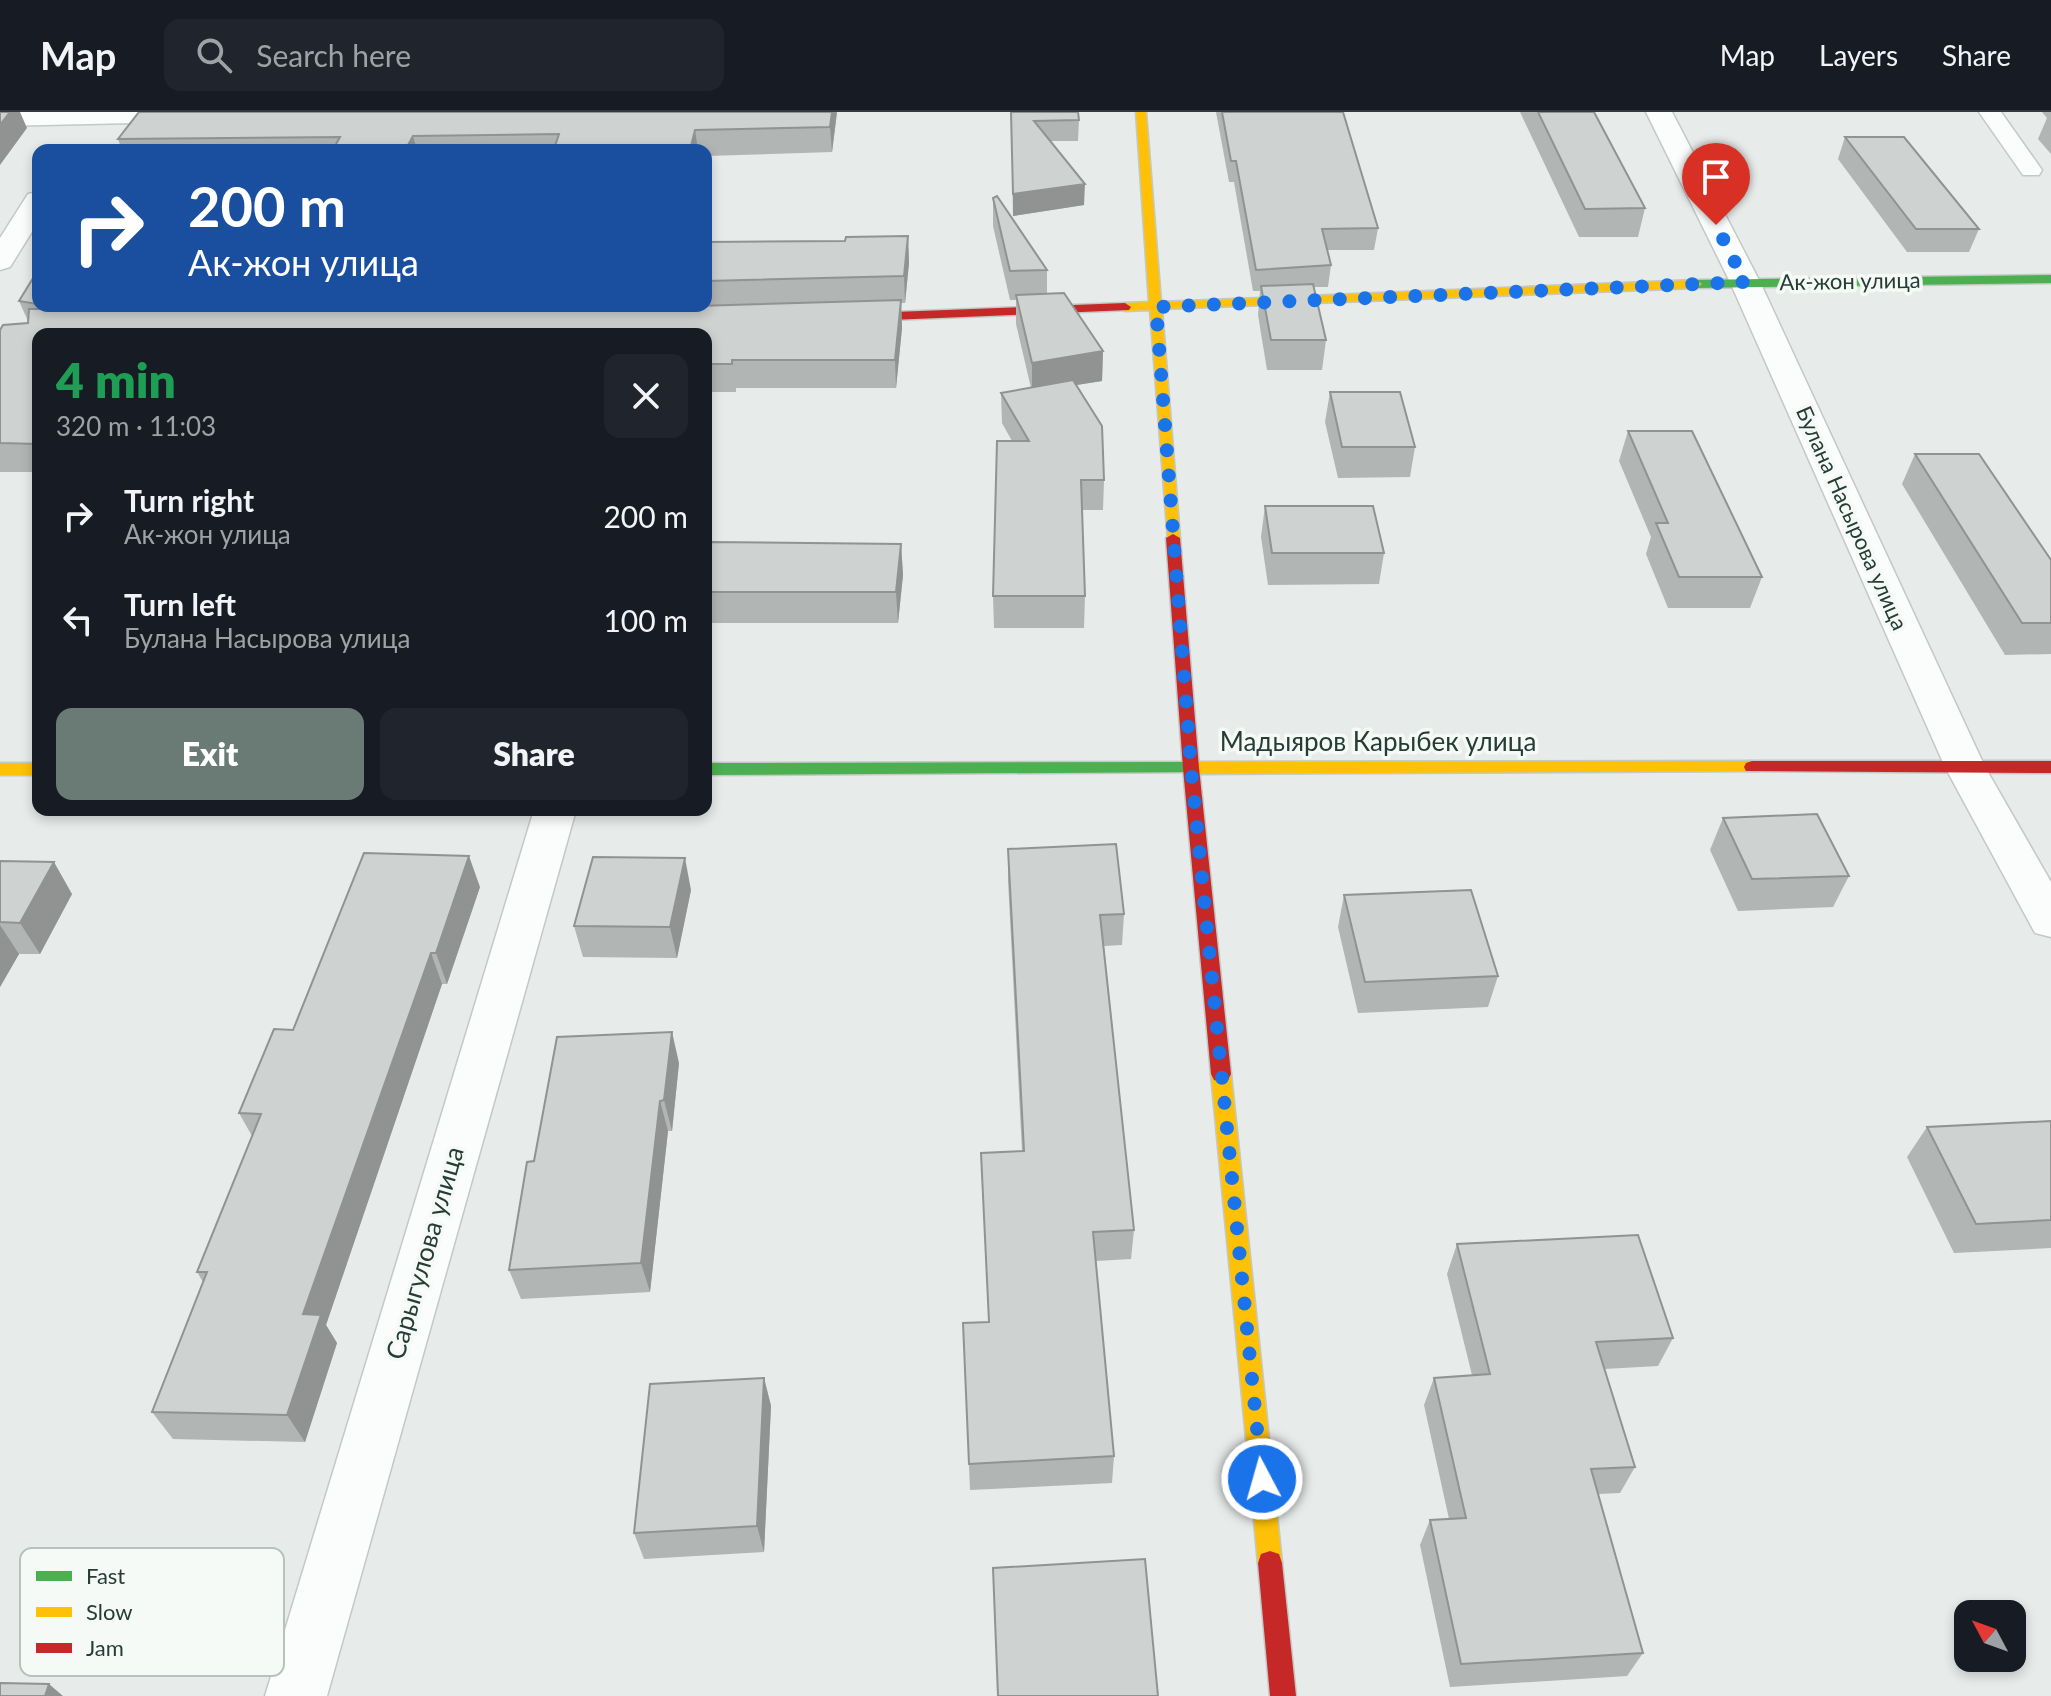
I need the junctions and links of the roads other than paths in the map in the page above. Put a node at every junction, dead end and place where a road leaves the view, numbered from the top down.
1 (265, 112) edge
2 (1141, 112) edge
3 (1659, 112) edge
4 (1990, 112) edge
5 (91, 114) edge
6 (0, 118) edge
7 (76, 139) dead end
8 (2031, 170) dead end
9 (32, 210) edge
10 (0, 261) edge
11 (2051, 279) edge
12 (1745, 282) junction
13 (1156, 307) junction
14 (816, 319) edge
15 (1965, 767) junction
16 (2051, 767) edge
17 (1191, 768) junction
18 (0, 769) edge
19 (32, 769) edge
20 (712, 769) edge
21 (553, 816) edge
22 (2051, 921) edge
23 (296, 1696) edge
24 (1283, 1696) edge

1 - 5 street
2 - 13 street
3 - 12 street, Булана Насырова улица
4 - 8 lane
5 - 6 street
5 - 7 street
9 - 10 street
11 - 12 street, Ак-жон улица
12 - 13 street, Ак-жон улица
12 - 15 street, Булана Насырова улица
13 - 14 street, Ак-жон улица
13 - 17 street
15 - 16 street, Мадыяров Карыбек улица
15 - 17 street, Мадыяров Карыбек улица
15 - 22 street, Булана Насырова улица
17 - 20 street, Мадыяров Карыбек улица
17 - 24 street
18 - 19 street
21 - 23 street, Сарыгулова улица

